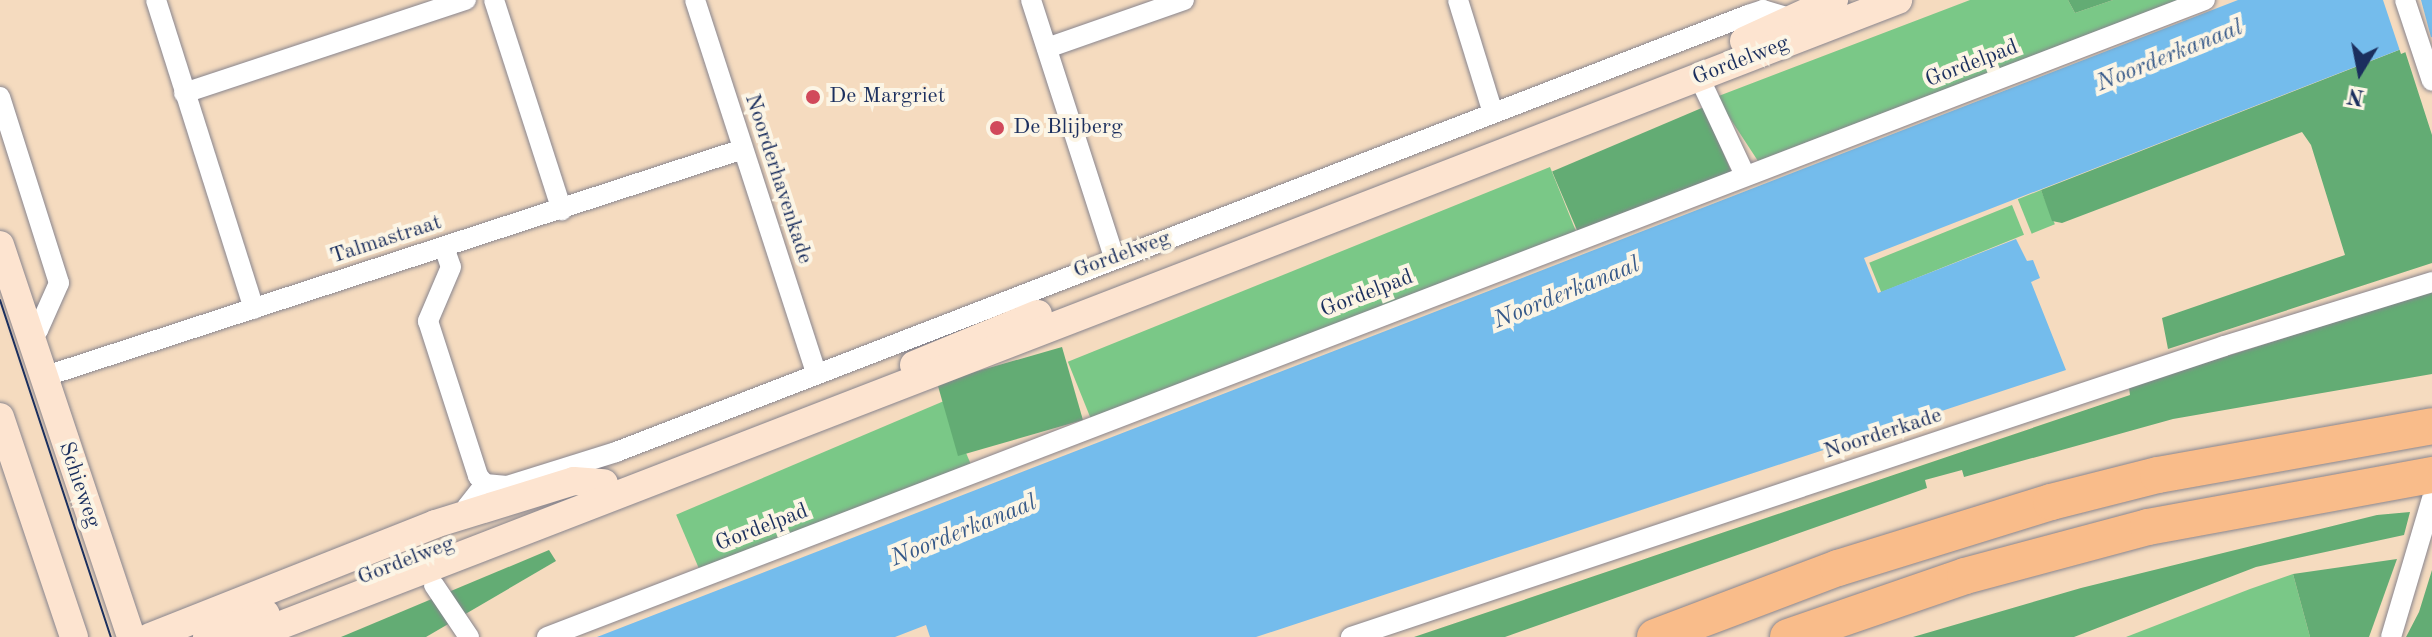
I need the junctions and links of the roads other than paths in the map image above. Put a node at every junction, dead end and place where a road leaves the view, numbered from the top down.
1 (156, 0) edge
2 (466, 0) edge
3 (494, 0) edge
4 (695, 0) edge
5 (1031, 0) edge
6 (1184, 0) edge
7 (1458, 0) edge
8 (1898, 0) edge
9 (2205, 0) edge
10 (2405, 0) edge
11 (1832, 6) edge
12 (1790, 18) junction
13 (1047, 48) junction
14 (1699, 77) junction
15 (2432, 81) edge
16 (184, 93) junction
17 (0, 97) edge
18 (1493, 113) junction
19 (743, 149) junction
20 (1745, 175) junction
21 (562, 210) junction
22 (0, 245) edge
23 (444, 247) junction
24 (1114, 257) junction
25 (2432, 282) edge
26 (254, 309) junction
27 (37, 324) junction
28 (816, 373) junction
29 (43, 377) junction
30 (0, 417) edge
31 (2432, 426) edge
32 (2432, 475) edge
33 (604, 483) junction
34 (644, 483) junction
35 (485, 484) junction
36 (2432, 499) edge
37 (468, 513) junction
38 (434, 585) junction
39 (74, 637) edge
40 (131, 637) edge
41 (150, 637) edge
42 (207, 637) edge
43 (250, 637) edge
44 (297, 637) edge
45 (469, 637) edge
46 (547, 637) edge
47 (1351, 637) edge
48 (1655, 637) edge
49 (1788, 637) edge
50 (2391, 637) edge

1 - 16 street
2 - 16 street
3 - 21 street
4 - 19 street, Noorderhavenkade
5 - 13 street
6 - 13 street
7 - 18 street
8 - 11 main road, Gordelweg
9 - 20 street, Gordelpad
10 - 15 street
11 - 12 main road, Gordelweg
11 - 14 main road, Gordelweg
12 - 18 street, Gordelweg
12 - 33 main road, Gordelweg
13 - 24 street
14 - 20 street
14 - 34 main road, Gordelweg
16 - 26 street
17 - 27 street
18 - 24 street, Gordelweg
19 - 21 street, Talmastraat
19 - 28 street, Noorderhavenkade
20 - 46 street, Gordelpad
21 - 23 street, Talmastraat
22 - 27 main road, Schieweg
23 - 26 street, Talmastraat
23 - 35 street
24 - 28 street, Gordelweg
25 - 47 street, Noorderkade
26 - 29 street, Talmastraat
27 - 29 main road, Schieweg
28 - 35 street, Gordelweg
29 - 40 main road, Schieweg
30 - 39 main road
31 - 48 highway
32 - 49 highway
33 - 37 main road, Gordelweg
33 - 42 main road, Gordelweg
34 - 38 main road, Gordelweg
34 - 43 main road, Gordelweg
35 - 37 street, Gordelweg
36 - 50 street
37 - 41 main road, Gordelweg
38 - 44 main road, Gordelweg
38 - 45 street

